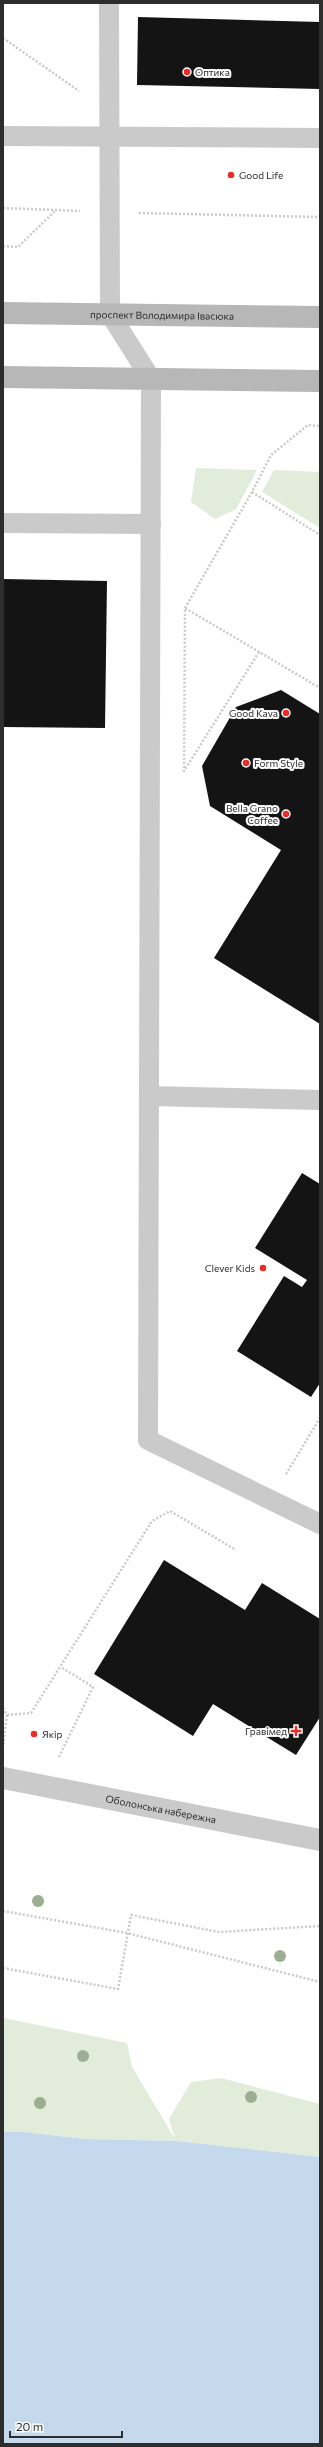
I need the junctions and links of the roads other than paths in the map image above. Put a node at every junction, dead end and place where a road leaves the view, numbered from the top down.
1 (109, 3) edge
2 (3, 136) edge
3 (109, 136) junction
4 (320, 138) edge
5 (3, 313) edge
6 (110, 314) junction
7 (320, 317) edge
8 (3, 377) edge
9 (151, 380) junction
10 (320, 381) edge
11 (3, 523) edge
12 (151, 524) junction
13 (149, 1096) junction
14 (320, 1100) edge
15 (320, 1524) edge
16 (3, 1778) edge
17 (320, 1840) edge

1 - 3 lane
2 - 3 lane
3 - 4 lane
3 - 6 lane
5 - 6 main road, проспект Володимира Івасюка
6 - 7 main road, проспект Володимира Івасюка
6 - 9 lane
8 - 9 main road
9 - 10 main road
9 - 12 lane
11 - 12 lane
12 - 13 lane
13 - 14 lane
13 - 15 lane
16 - 17 street, Оболонська набережна

